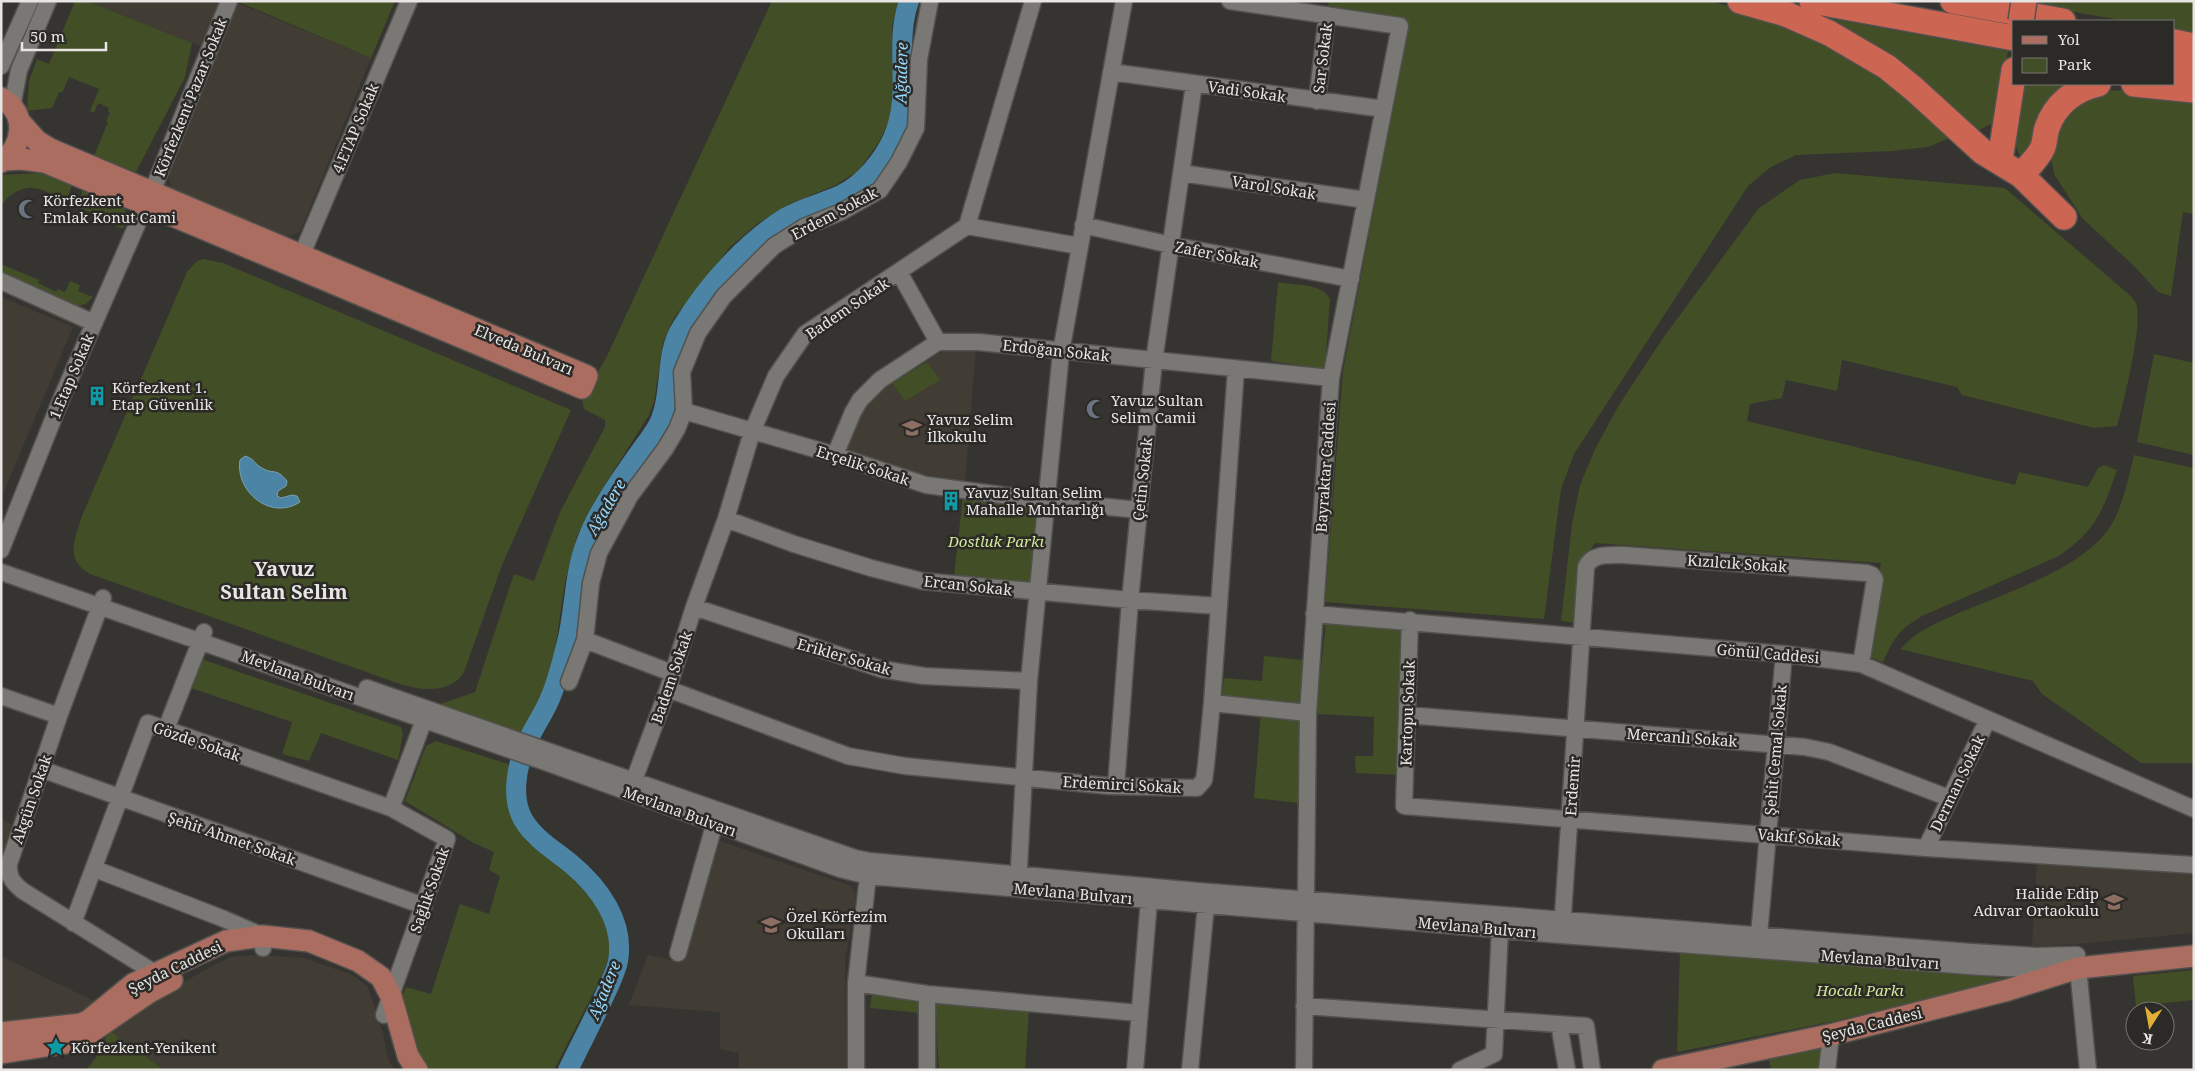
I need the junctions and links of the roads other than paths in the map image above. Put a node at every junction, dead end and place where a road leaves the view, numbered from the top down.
1 (30, 1) edge
2 (48, 1) edge
3 (229, 1) edge
4 (409, 1) edge
5 (930, 1) edge
6 (1034, 1) edge
7 (1124, 1) edge
8 (1230, 1) edge
9 (1740, 1) edge
10 (1812, 1) edge
11 (1954, 1) edge
12 (2024, 1) edge
13 (1327, 15) junction
14 (2021, 20) edge
15 (2058, 20) edge
16 (2012, 38) edge
17 (2175, 42) edge
18 (2194, 46) edge
19 (1, 66) edge
20 (2175, 67) edge
21 (2194, 70) edge
22 (1111, 72) junction
23 (2012, 80) edge
24 (1194, 84) junction
25 (2095, 85) edge
26 (2144, 85) edge
27 (2194, 90) edge
28 (1317, 101) junction
29 (11, 109) edge
30 (1384, 110) junction
31 (2005, 117) junction
32 (1966, 136) junction
33 (2042, 148) junction
34 (2000, 160) junction
35 (3, 161) edge
36 (1181, 172) junction
37 (2021, 175) junction
38 (149, 198) junction
39 (1366, 200) junction
40 (967, 226) junction
41 (1083, 226) junction
42 (1171, 245) junction
43 (1079, 246) junction
44 (299, 261) junction
45 (899, 272) junction
46 (1350, 280) junction
47 (1, 281) edge
48 (94, 323) junction
49 (938, 342) junction
50 (1061, 352) junction
51 (1154, 361) junction
52 (1236, 369) junction
53 (1331, 378) junction
54 (684, 411) junction
55 (752, 432) junction
56 (835, 455) junction
57 (1047, 501) junction
58 (1139, 510) junction
59 (726, 519) junction
60 (1, 550) edge
61 (1, 562) edge
62 (1, 572) edge
63 (1037, 591) junction
64 (1130, 600) junction
65 (101, 602) junction
66 (1219, 606) junction
67 (694, 607) junction
68 (1314, 614) junction
69 (1410, 620) junction
70 (202, 636) junction
71 (1582, 636) junction
72 (585, 640) junction
73 (1784, 654) junction
74 (1861, 664) junction
75 (670, 681) junction
76 (569, 682) dead end
77 (1029, 682) junction
78 (1, 696) edge
79 (1212, 703) junction
80 (1308, 713) junction
81 (426, 715) junction
82 (1407, 715) junction
83 (59, 716) junction
84 (1988, 718) junction
85 (1576, 729) junction
86 (166, 730) junction
87 (1776, 744) junction
88 (550, 757) junction
89 (41, 769) junction
90 (1024, 778) junction
91 (634, 780) junction
92 (1116, 786) junction
93 (1950, 798) junction
94 (120, 799) junction
95 (1404, 806) joint
96 (391, 808) junction
97 (2194, 809) edge
98 (717, 817) junction
99 (1570, 819) junction
100 (1767, 834) junction
101 (1926, 848) junction
102 (2194, 865) edge
103 (95, 869) junction
104 (869, 869) junction
105 (1019, 881) junction
106 (1149, 900) junction
107 (1206, 905) junction
108 (424, 906) junction
109 (1305, 906) junction
110 (74, 923) junction
111 (1562, 927) junction
112 (1500, 929) junction
113 (1759, 935) junction
114 (263, 942) junction
115 (2194, 942) edge
116 (678, 953) dead end
117 (2194, 956) edge
118 (2077, 961) junction
119 (162, 978) junction
120 (856, 982) junction
121 (927, 994) junction
122 (388, 1005) junction
123 (1304, 1006) junction
124 (1139, 1013) junction
125 (1496, 1020) junction
126 (1559, 1024) junction
127 (1, 1033) edge
128 (1832, 1034) junction
129 (1, 1053) edge
130 (400, 1070) edge
131 (417, 1070) edge
132 (856, 1070) edge
133 (927, 1070) edge
134 (1134, 1070) edge
135 (1190, 1070) edge
136 (1304, 1070) edge
137 (1460, 1070) edge
138 (1567, 1070) edge
139 (1592, 1070) edge
140 (1663, 1070) edge
141 (1827, 1070) edge
142 (2088, 1070) edge

1 - 19 street
2 - 29 street
3 - 38 street, Körfezkent Pazar Sokak
4 - 44 street, 4.ETAP Sokak
5 - 54 street, Erdem Sokak
6 - 40 street
7 - 22 street
8 - 13 street
9 - 32 highway
10 - 16 highway
11 - 15 highway
12 - 14 highway, bridge
13 - 28 street, Sar Sokak
13 - 30 street, Bayraktar Caddesi
17 - 18 highway
20 - 21 highway
22 - 24 street, Vadi Sokak
22 - 41 street
23 - 31 highway
24 - 28 street, Vadi Sokak
24 - 36 street, Çetin Sokak
25 - 33 highway
26 - 27 highway
28 - 30 street, Vadi Sokak
29 - 35 main road
29 - 38 main road, Elveda Bulvarı
30 - 39 street, Bayraktar Caddesi
31 - 32 highway
31 - 34 highway
32 - 34 highway
33 - 37 highway
33 - 37 highway
34 - 37 highway
35 - 38 main road, Elveda Bulvarı
36 - 39 street, Varol Sokak
36 - 42 street, Çetin Sokak
38 - 44 main road, Elveda Bulvarı
38 - 48 street, 1.Etap Sokak
39 - 46 street, Bayraktar Caddesi
40 - 43 street
40 - 45 street, Badem Sokak
41 - 42 street, Zafer Sokak
41 - 43 street
42 - 46 street, Zafer Sokak
42 - 51 street, Çetin Sokak
43 - 50 street
44 - 44 main road, Elveda Bulvarı
45 - 49 street
45 - 55 street, Badem Sokak
46 - 53 street, Bayraktar Caddesi
47 - 48 street
48 - 60 street, 1.Etap Sokak
49 - 50 street, Erdoğan Sokak
49 - 56 street, Erdoğan Sokak
50 - 51 street, Erdoğan Sokak
50 - 57 street
51 - 52 street, Erdoğan Sokak
51 - 58 street, Çetin Sokak
52 - 53 street, Erdoğan Sokak
52 - 66 street, Erdemirci Sokak
53 - 68 street, Bayraktar Caddesi
54 - 55 street, Erçelik Sokak
54 - 72 street, Erdem Sokak
55 - 56 street, Erçelik Sokak
55 - 59 street, Badem Sokak
56 - 57 street, Erçelik Sokak
57 - 58 street, Erçelik Sokak
57 - 63 street
58 - 64 street, Çetin Sokak
59 - 63 street, Ercan Sokak
59 - 67 street, Badem Sokak
61 - 65 street, Mevlana Bulvarı
62 - 65 street, Mevlana Bulvarı
63 - 64 street, Ercan Sokak
63 - 77 street
64 - 66 street, Ercan Sokak
64 - 92 street, Çetin Sokak
65 - 70 street, Mevlana Bulvarı
65 - 83 street, Akgün Sokak
66 - 79 street, Erdemirci Sokak
67 - 75 street, Badem Sokak
67 - 77 street, Erikler Sokak
68 - 69 street, Gönül Caddesi
68 - 80 street, Bayraktar Caddesi
69 - 71 street, Gönül Caddesi
69 - 82 street, Kartopu Sokak
70 - 81 street, Mevlana Bulvarı
70 - 86 street
71 - 73 street, Gönül Caddesi
71 - 74 street, Kızılcık Sokak
71 - 85 street, Erdemir
72 - 75 street, Erdemirci Sokak
72 - 76 street, Erdem Sokak
73 - 74 street, Gönül Caddesi
73 - 87 street, Şehit Cemal Sokak
74 - 84 street, Gönül Caddesi
75 - 90 street, Erdemirci Sokak
75 - 91 street, Badem Sokak
77 - 90 street
78 - 83 street
79 - 80 street
79 - 92 street, Erdemirci Sokak
80 - 109 street, Bayraktar Caddesi
81 - 88 street, Mevlana Bulvarı
81 - 96 street
82 - 85 street, Mercanlı Sokak
82 - 95 street, Kartopu Sokak
83 - 89 street, Akgün Sokak
84 - 93 street, Derman Sokak
84 - 97 street, Gönül Caddesi
85 - 87 street, Mercanlı Sokak
85 - 99 street, Erdemir
86 - 94 street, Gözde Sokak
86 - 96 street, Gözde Sokak
87 - 93 street, Mercanlı Sokak
87 - 100 street, Şehit Cemal Sokak
88 - 91 street, Mevlana Bulvarı
88 - 98 street, Mevlana Bulvarı
89 - 94 street, Şehit Ahmet Sokak
89 - 110 street, Akgün Sokak
90 - 92 street, Erdemirci Sokak
90 - 105 street
91 - 98 street, Mevlana Bulvarı
93 - 101 street, Derman Sokak
94 - 103 street, Gözde Sokak
94 - 108 street, Şehit Ahmet Sokak
95 - 99 street, Vakıf Sokak
96 - 108 street, Sağlık Sokak
98 - 104 street, Mevlana Bulvarı
98 - 116 street
99 - 100 street, Vakıf Sokak
99 - 111 street, Erdemir
100 - 101 street, Vakıf Sokak
100 - 113 street, Şehit Cemal Sokak
101 - 102 street, Vakıf Sokak
103 - 110 street, Gözde Sokak
103 - 114 street
104 - 105 street, Mevlana Bulvarı
104 - 120 street
105 - 106 street, Mevlana Bulvarı
105 - 109 street, Mevlana Bulvarı
106 - 107 street, Mevlana Bulvarı
106 - 124 street
107 - 109 street, Mevlana Bulvarı
107 - 135 street
108 - 122 street, Sağlık Sokak
109 - 111 street, Mevlana Bulvarı
109 - 112 street, Mevlana Bulvarı
109 - 123 street, Bayraktar Caddesi
110 - 119 street, Akgün Sokak
111 - 112 street, Mevlana Bulvarı
111 - 113 street, Mevlana Bulvarı
111 - 118 street, Mevlana Bulvarı
112 - 125 street
113 - 118 street, Mevlana Bulvarı
114 - 119 main road, Şeyda Caddesi
114 - 122 main road, Şeyda Caddesi
115 - 118 main road, Mevlana Bulvarı
117 - 118 main road, Mevlana Bulvarı
118 - 128 main road, Şeyda Caddesi
118 - 142 street
119 - 127 main road, Şeyda Caddesi
119 - 129 main road, Şeyda Caddesi
120 - 121 street
120 - 132 street
121 - 124 street
121 - 133 street
122 - 130 main road, Şeyda Caddesi
122 - 131 main road, Şeyda Caddesi
123 - 125 street
123 - 136 street, Bayraktar Caddesi
124 - 134 street
125 - 126 street
125 - 137 street
126 - 138 street
126 - 139 street
128 - 140 main road, Şeyda Caddesi
128 - 141 street

